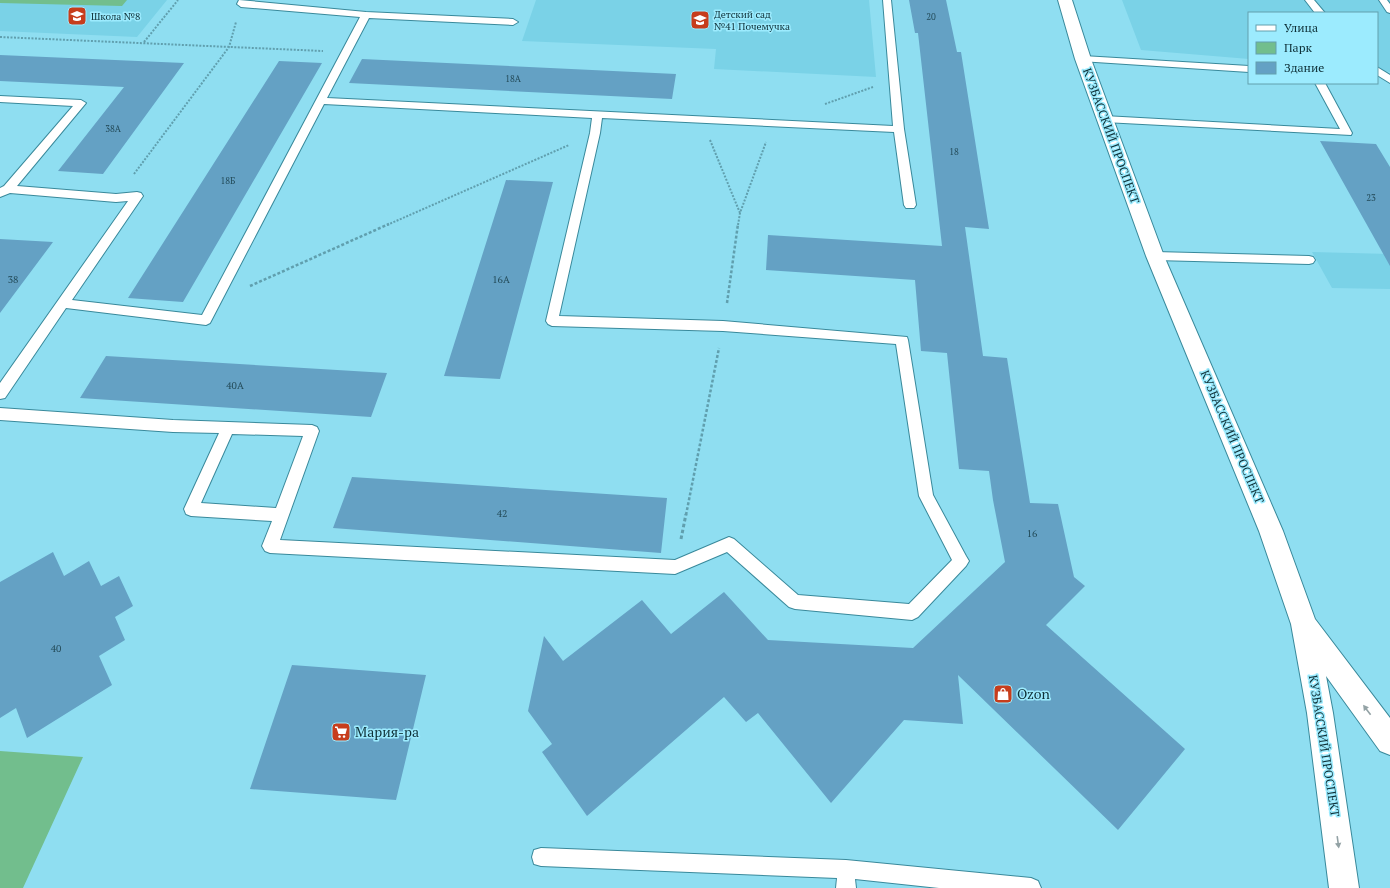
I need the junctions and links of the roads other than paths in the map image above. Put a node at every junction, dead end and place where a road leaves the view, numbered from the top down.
1 (886, 0) edge
2 (1065, 0) edge
3 (1309, 0) edge
4 (1383, 0) edge
5 (243, 2) edge
6 (1390, 10) edge
7 (1319, 12) edge
8 (366, 15) junction
9 (513, 22) dead end
10 (1083, 59) junction
11 (1248, 69) edge
12 (1378, 71) edge
13 (1378, 80) edge
14 (1390, 82) edge
15 (1321, 84) edge
16 (0, 99) edge
17 (321, 101) junction
18 (597, 115) junction
19 (1104, 119) junction
20 (899, 129) junction
21 (4, 191) edge
22 (910, 205) dead end
23 (1155, 256) junction
24 (1309, 260) dead end
25 (62, 303) junction
26 (0, 394) edge
27 (0, 414) edge
28 (228, 428) junction
29 (281, 515) junction
30 (1304, 624) junction
31 (1390, 741) edge
32 (541, 857) dead end
33 (846, 869) junction
34 (846, 888) edge
35 (1031, 888) edge
36 (1344, 888) edge

1 - 20 lane
2 - 10 street, КУЗБАССКИЙ ПРОСПЕКТ
3 - 7 lane
4 - 6 lane
5 - 8 lane
8 - 9 lane
8 - 17 lane
10 - 11 lane
10 - 19 street, КУЗБАССКИЙ ПРОСПЕКТ
12 - 14 lane
13 - 14 lane
15 - 19 lane
16 - 21 lane
17 - 18 lane
17 - 25 lane
18 - 20 lane
18 - 29 lane
19 - 23 street, КУЗБАССКИЙ ПРОСПЕКТ
20 - 22 lane
21 - 25 lane
23 - 24 lane
23 - 30 street, КУЗБАССКИЙ ПРОСПЕКТ
25 - 26 lane
27 - 28 lane
28 - 29 lane
28 - 29 lane
31 -> 30 street
30 -> 36 street, КУЗБАССКИЙ ПРОСПЕКТ
32 - 33 lane
33 - 34 lane
33 - 35 lane

